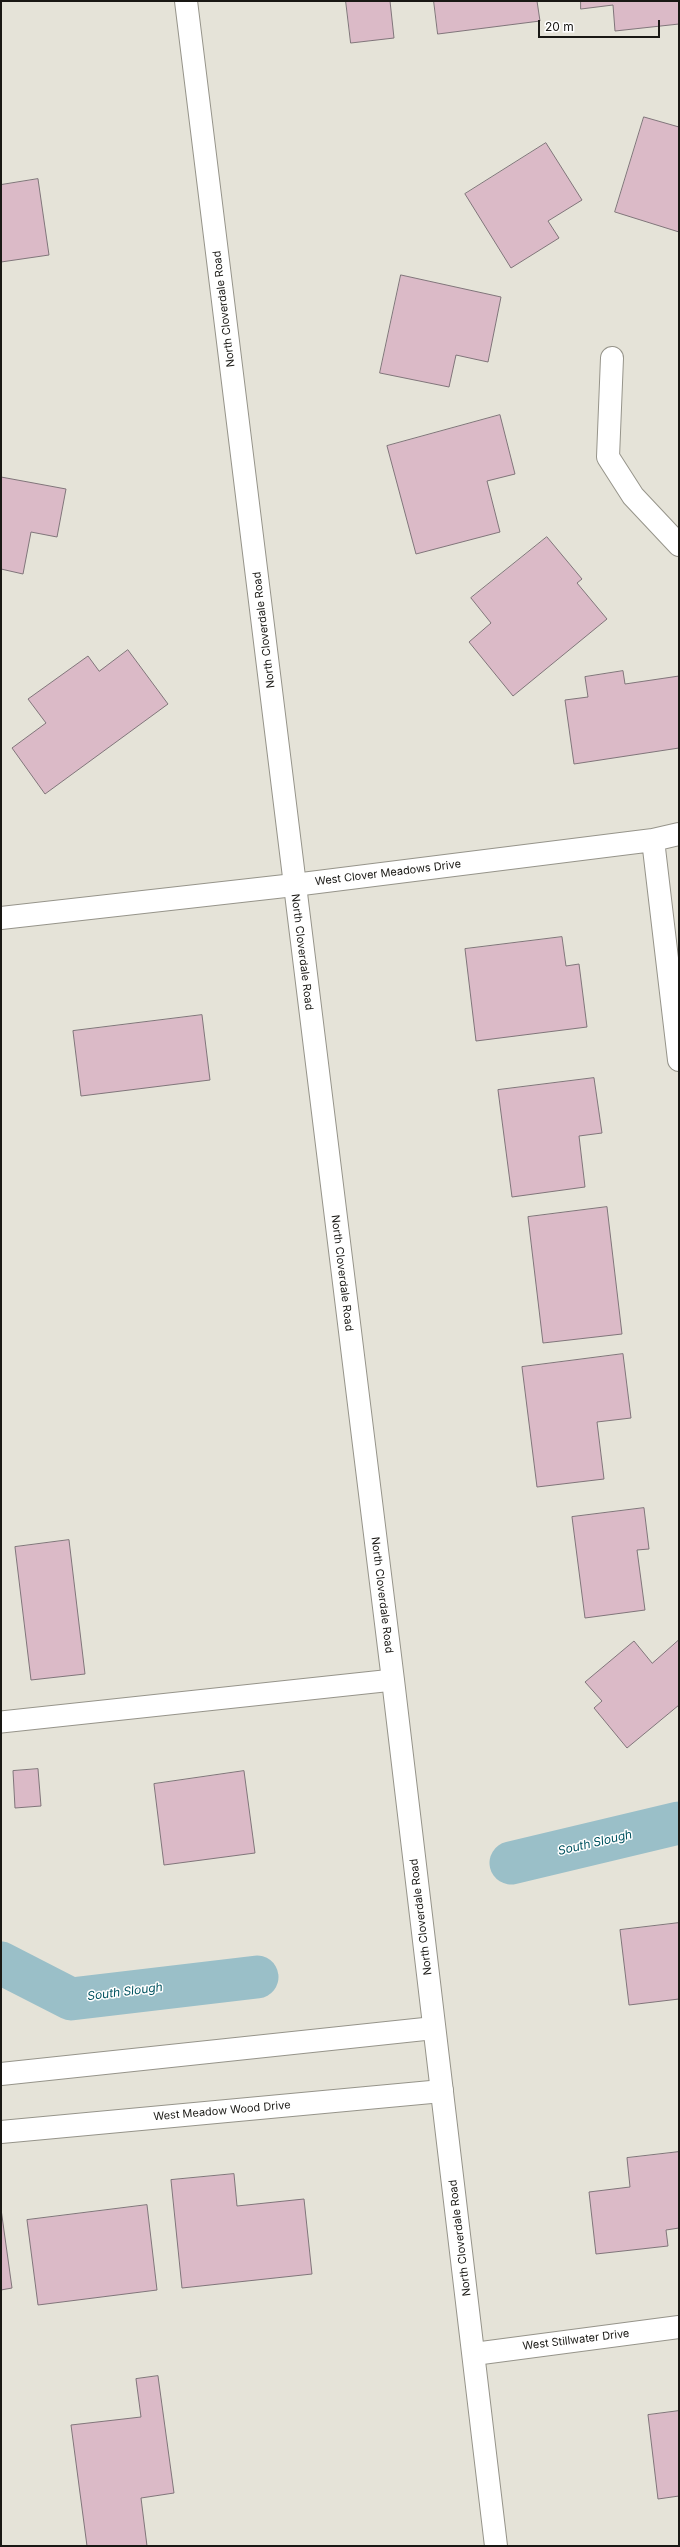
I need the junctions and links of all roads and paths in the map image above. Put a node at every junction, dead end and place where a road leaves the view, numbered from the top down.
1 (186, 1) edge
2 (612, 358) dead end
3 (679, 545) edge
4 (679, 834) edge
5 (653, 840) junction
6 (294, 885) junction
7 (1, 918) edge
8 (679, 1060) edge
9 (393, 1680) junction
10 (1, 1722) edge
11 (434, 2028) junction
12 (1, 2074) edge
13 (442, 2091) junction
14 (1, 2132) edge
15 (679, 2327) edge
16 (474, 2354) junction
17 (496, 2546) edge

1 - 6 main road, North Cloverdale Road
2 - 3 main road
4 - 5 main road, West Clover Meadows Drive
5 - 6 main road, West Clover Meadows Drive
5 - 8 main road
6 - 7 main road, West Clover Meadows Drive
6 - 9 main road, North Cloverdale Road
9 - 10 lane
9 - 11 main road, North Cloverdale Road
11 - 12 main road
11 - 13 main road, North Cloverdale Road
13 - 14 main road, West Meadow Wood Drive
13 - 16 main road, North Cloverdale Road
15 - 16 main road, West Stillwater Drive
16 - 17 main road, North Cloverdale Road

